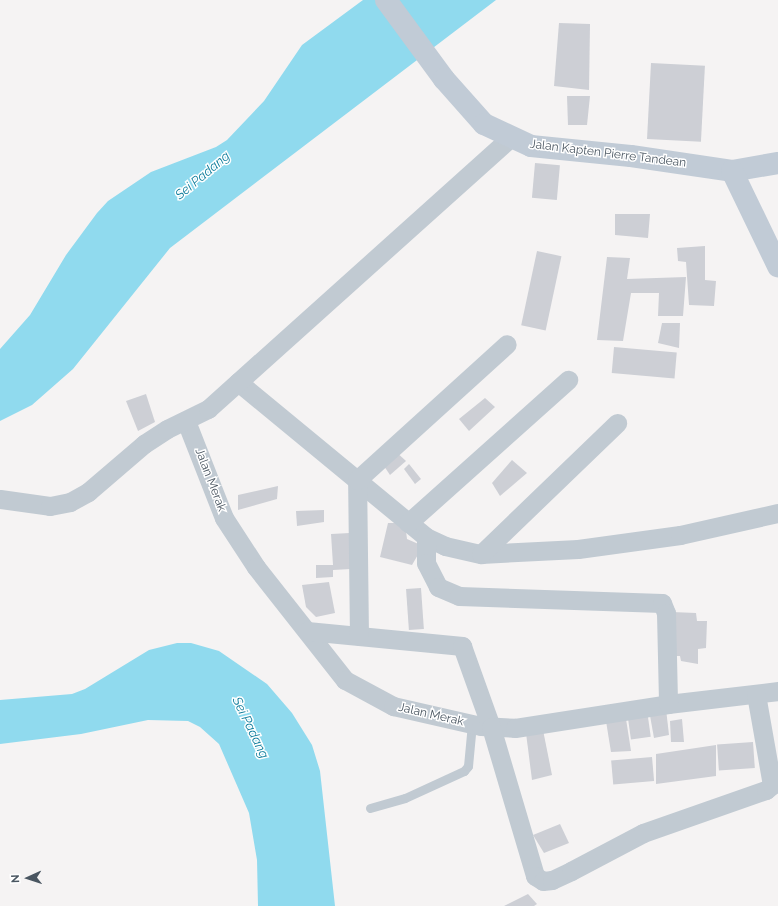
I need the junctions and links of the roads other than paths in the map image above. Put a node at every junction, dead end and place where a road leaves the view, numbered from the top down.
1 (386, 0) edge
2 (511, 137) junction
3 (778, 163) edge
4 (732, 171) junction
5 (778, 266) edge
6 (507, 344) dead end
7 (568, 380) dead end
8 (238, 382) junction
9 (186, 421) junction
10 (617, 423) dead end
11 (357, 480) junction
12 (0, 499) edge
13 (778, 513) edge
14 (408, 523) junction
15 (426, 537) junction
16 (481, 554) junction
17 (307, 631) junction
18 (359, 636) junction
19 (778, 691) edge
20 (756, 694) junction
21 (668, 704) junction
22 (472, 724) junction
23 (491, 727) junction
24 (370, 808) dead end

1 - 2 main road, Jalan Kapten Pierre Tandean
2 - 4 main road, Jalan Kapten Pierre Tandean
2 - 8 street
3 - 4 main road, Jalan Kapten Pierre Tandean
4 - 5 main road
6 - 11 street
7 - 14 street
8 - 9 street
8 - 11 street
9 - 12 street
9 - 17 street, Jalan Merak
10 - 16 street
11 - 14 street
11 - 18 street
13 - 16 street
14 - 15 street
15 - 16 street
15 - 21 street
17 - 18 street
17 - 22 street, Jalan Merak
18 - 23 street
19 - 20 street, Jalan Merak
20 - 21 street, Jalan Merak
20 - 23 street
21 - 23 street, Jalan Merak
22 - 23 street, Jalan Merak
22 - 24 lane

